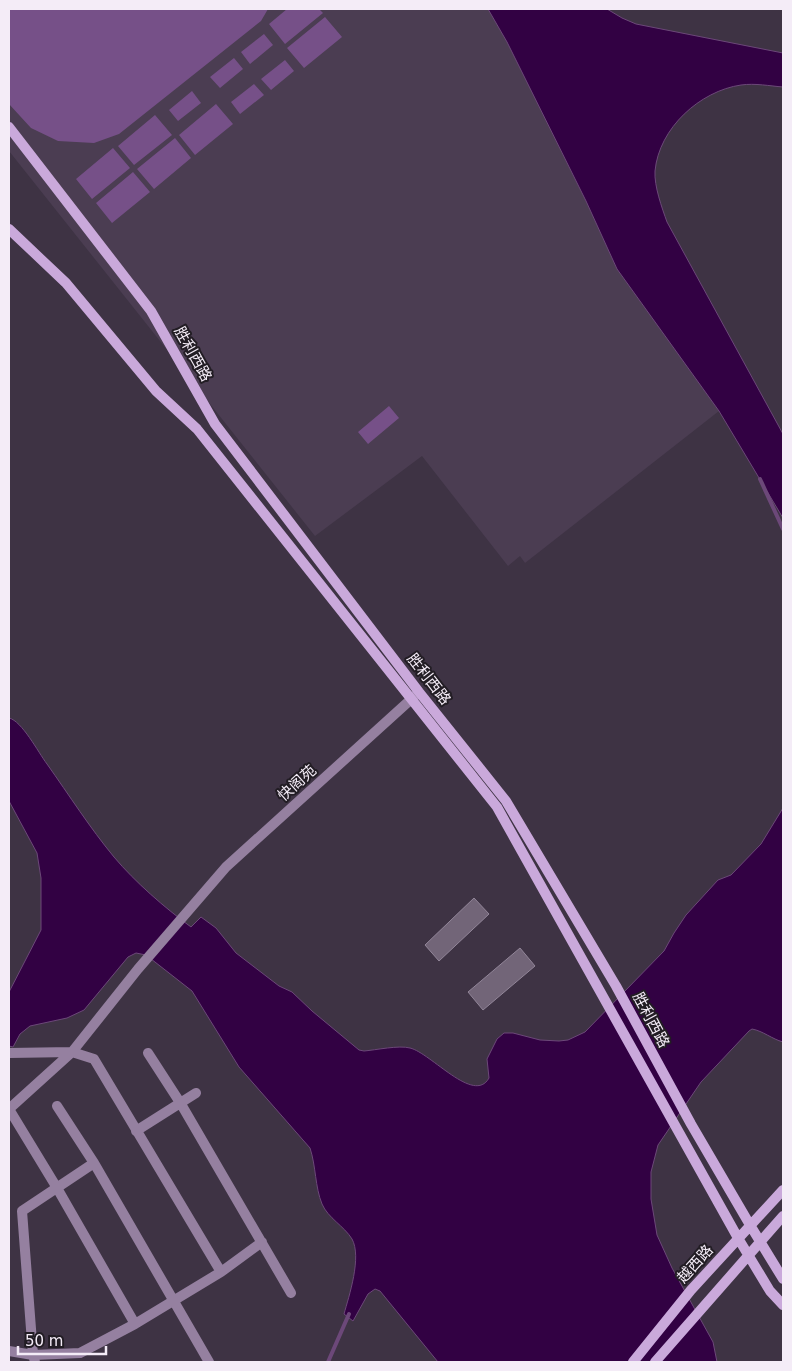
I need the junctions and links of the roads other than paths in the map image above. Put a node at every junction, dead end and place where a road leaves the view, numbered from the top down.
1 (9, 127) edge
2 (9, 229) edge
3 (415, 696) junction
4 (72, 1052) junction
5 (9, 1053) edge
6 (148, 1053) dead end
7 (196, 1093) dead end
8 (181, 1104) junction
9 (57, 1106) dead end
10 (9, 1109) edge
11 (136, 1131) junction
12 (94, 1163) junction
13 (57, 1188) junction
14 (783, 1190) edge
15 (783, 1216) edge
16 (750, 1225) junction
17 (738, 1238) junction
18 (262, 1242) junction
19 (760, 1242) junction
20 (748, 1254) junction
21 (221, 1272) junction
22 (783, 1279) edge
23 (291, 1293) dead end
24 (174, 1301) junction
25 (783, 1304) edge
26 (136, 1324) junction
27 (9, 1351) edge
28 (34, 1358) edge
29 (209, 1362) edge
30 (633, 1362) edge
31 (655, 1362) edge

1 - 3 main road, 胜利西路
2 - 3 main road, 胜利西路
3 - 4 street, 快阁苑
3 - 16 main road, 胜利西路
3 - 17 main road, 胜利西路
4 - 5 street
4 - 10 street, 快阁苑
4 - 11 street
6 - 8 street
7 - 8 street
8 - 11 street
8 - 18 street
9 - 12 street
10 - 13 street
11 - 21 street
12 - 13 street
12 - 24 street
13 - 26 street
13 - 28 street
14 - 16 main road, 越西路
15 - 19 main road
16 - 17 main road, 越西路
16 - 19 main road, 胜利西路
17 - 20 main road, 胜利西路
17 - 30 main road, 越西路
18 - 21 street
18 - 23 street
19 - 20 main road
19 - 22 main road, 胜利西路
20 - 25 main road, 胜利西路
20 - 31 main road
21 - 24 street
24 - 26 street
24 - 29 street
26 - 28 street
27 - 28 street

